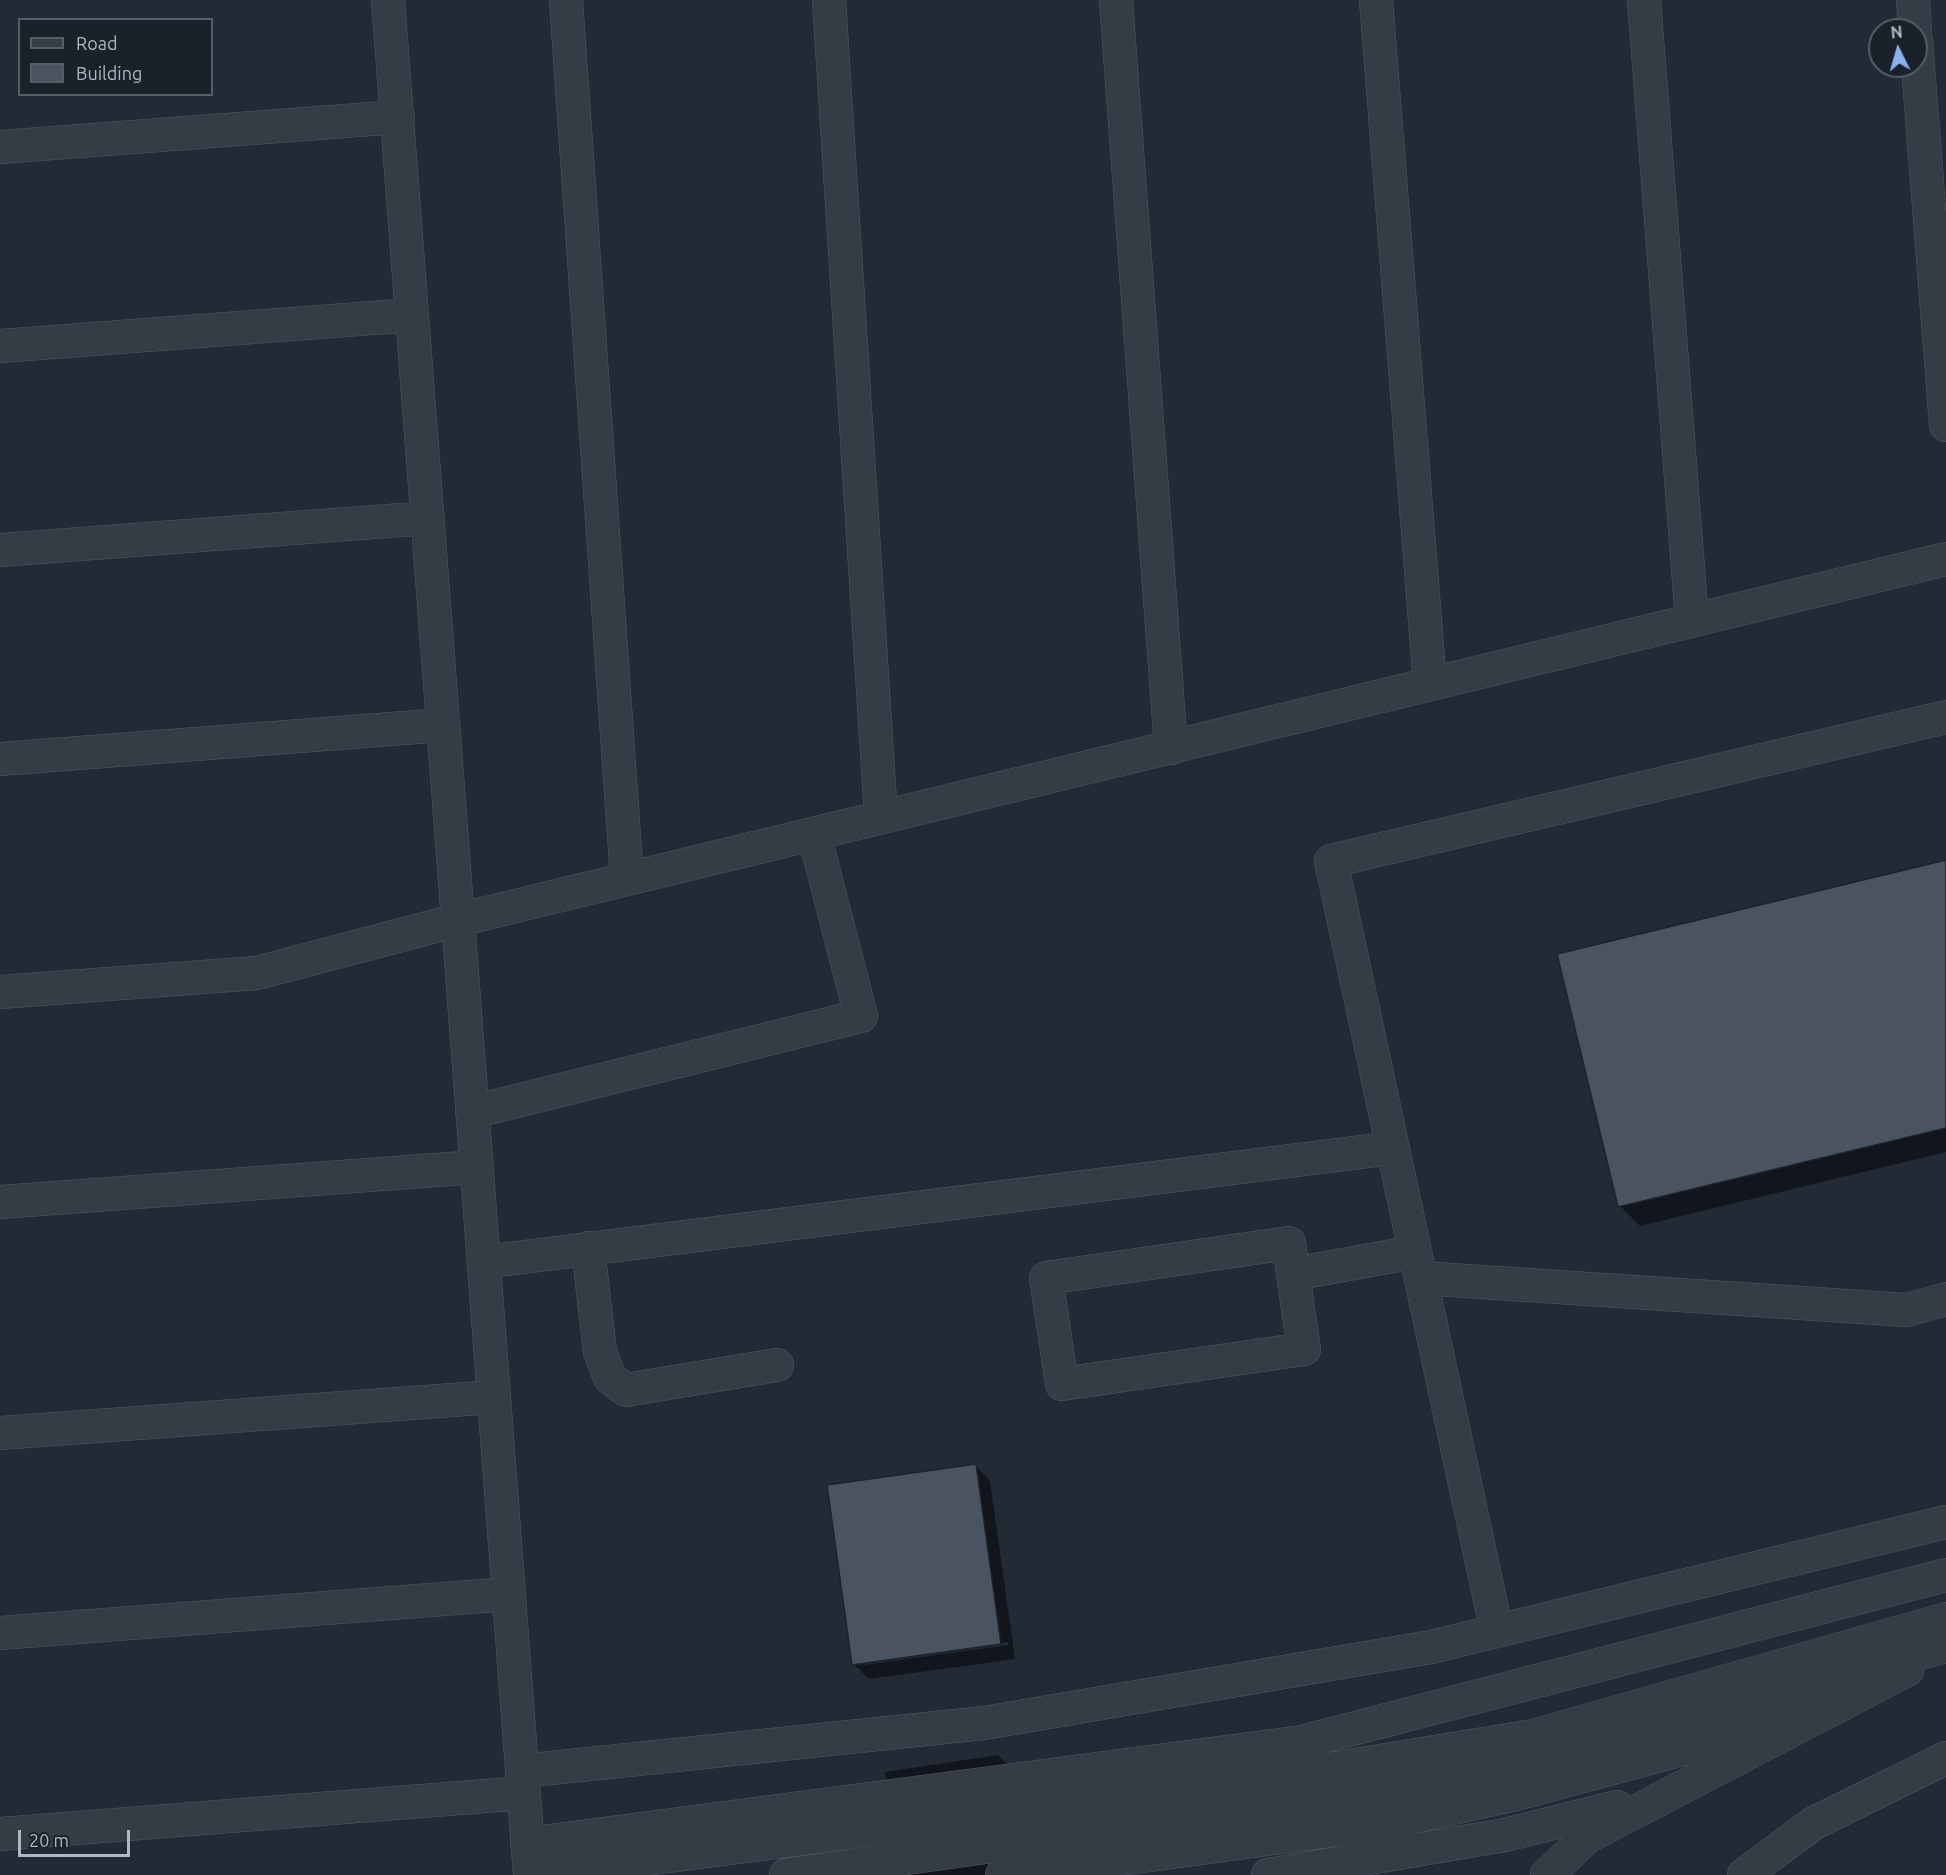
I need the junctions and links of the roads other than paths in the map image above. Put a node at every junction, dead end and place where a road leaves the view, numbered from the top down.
1 (566, 0) edge
2 (829, 0) edge
3 (1116, 0) edge
4 (1376, 0) edge
5 (1644, 0) edge
6 (1913, 0) edge
7 (396, 2) edge
8 (1914, 18) edge
9 (1919, 78) edge
10 (398, 117) junction
11 (0, 147) edge
12 (412, 315) junction
13 (0, 346) edge
14 (1946, 425) edge
15 (428, 518) junction
16 (0, 550) edge
17 (1946, 559) edge
18 (1692, 620) junction
19 (1430, 684) junction
20 (1946, 717) edge
21 (443, 725) junction
22 (1171, 748) junction
23 (0, 759) edge
24 (881, 817) junction
25 (814, 834) junction
26 (627, 879) junction
27 (458, 920) junction
28 (0, 992) edge
29 (472, 1112) junction
30 (1393, 1148) junction
31 (477, 1167) junction
32 (0, 1202) edge
33 (588, 1248) junction
34 (484, 1262) junction
35 (1418, 1265) junction
36 (1293, 1274) junction
37 (1946, 1299) edge
38 (777, 1365) dead end
39 (494, 1397) junction
40 (0, 1433) edge
41 (1946, 1522) edge
42 (1946, 1575) edge
43 (509, 1594) junction
44 (1492, 1609) dead end
45 (1946, 1619) edge
46 (0, 1633) edge
47 (1946, 1648) edge
48 (1835, 1708) junction
49 (1946, 1758) edge
50 (523, 1782) junction
51 (1668, 1795) junction
52 (0, 1834) edge
53 (529, 1864) edge
54 (786, 1875) edge
55 (1002, 1875) edge
56 (1268, 1875) edge
57 (1547, 1875) edge
58 (1744, 1875) edge

1 - 26 street
2 - 24 street
3 - 22 street
4 - 19 street
5 - 18 street
6 - 8 street
7 - 10 street
9 - 14 street
10 - 11 street
10 - 12 street
12 - 13 street
12 - 15 street
15 - 16 street
15 - 21 street
17 - 18 street
18 - 19 street
19 - 22 street
20 - 30 street
21 - 23 street
21 - 27 street
22 - 24 street
24 - 25 street
25 - 26 street
25 - 29 street
26 - 27 street
27 - 28 street
27 - 29 street
29 - 31 street
30 - 33 street
30 - 35 street
31 - 32 street
31 - 34 street
33 - 34 street
33 - 38 street
34 - 39 street
35 - 36 street
35 - 37 street
35 - 44 street
36 - 36 street
39 - 40 street
39 - 43 street
41 - 50 street
42 - 53 street
43 - 46 street
43 - 50 street
45 - 53 street
47 - 48 street
47 - 54 street
48 - 51 street
48 - 55 street
49 - 58 street
50 - 52 street
50 - 53 street
51 - 56 street
51 - 57 street

